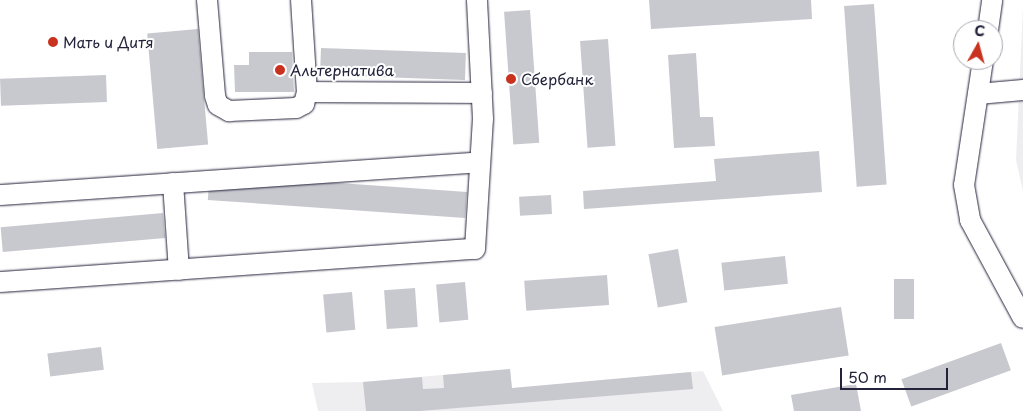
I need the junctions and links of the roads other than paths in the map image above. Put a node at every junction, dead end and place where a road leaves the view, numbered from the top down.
1 (207, 0) edge
2 (301, 0) edge
3 (477, 0) edge
4 (992, 0) edge
5 (989, 20) edge
6 (982, 70) edge
7 (1023, 90) edge
8 (307, 92) junction
9 (482, 93) junction
10 (978, 94) junction
11 (480, 162) junction
12 (173, 183) junction
13 (0, 196) edge
14 (179, 270) junction
15 (0, 282) edge
16 (1023, 318) edge

1 - 8 street
2 - 8 street
3 - 9 street
4 - 5 street
6 - 10 street
7 - 10 street
8 - 9 street
9 - 11 street
10 - 16 street
11 - 12 street
11 - 14 street
12 - 13 street
12 - 14 street
14 - 15 street

